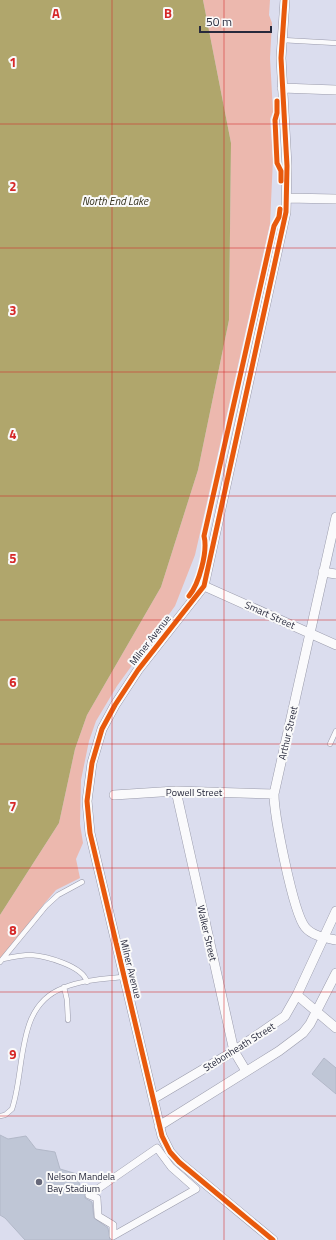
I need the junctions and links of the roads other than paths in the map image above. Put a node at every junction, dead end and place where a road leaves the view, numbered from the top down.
1 (285, 0) edge
2 (282, 40) junction
3 (336, 43) edge
4 (282, 88) junction
5 (336, 90) edge
6 (287, 198) junction
7 (336, 199) edge
8 (336, 517) edge
9 (323, 572) junction
10 (336, 574) edge
11 (204, 586) junction
12 (311, 633) junction
13 (336, 645) edge
14 (336, 731) edge
15 (330, 744) dead end
16 (176, 791) junction
17 (274, 794) junction
18 (114, 795) dead end
19 (82, 882) dead end
20 (336, 911) edge
21 (324, 937) junction
22 (336, 940) edge
23 (2, 960) edge
24 (336, 973) edge
25 (123, 977) junction
26 (87, 982) junction
27 (64, 987) junction
28 (297, 995) junction
29 (317, 1011) junction
30 (68, 1020) dead end
31 (336, 1028) edge
32 (234, 1051) junction
33 (246, 1071) junction
34 (153, 1099) junction
35 (0, 1116) edge
36 (159, 1126) junction
37 (157, 1148) joint
38 (273, 1240) edge

1 - 2 street, Milner Avenue
2 - 3 lane
2 - 4 street, Milner Avenue
4 - 5 street
4 - 6 street, Milner Avenue
6 - 7 street
6 - 11 street, Milner Avenue
8 - 9 street, Arthur Street
9 - 10 street
9 - 12 street, Arthur Street
11 - 12 street, Smart Street
11 - 25 street, Milner Avenue
12 - 13 street, Smart Street
12 - 17 street, Arthur Street
14 - 15 lane
16 - 17 street, Powell Street
16 - 18 street, Powell Street
16 - 32 street, Walker Street
17 - 21 street, Arthur Street
19 - 23 lane
20 - 21 street, Stebonheath Street
21 - 22 street, Arthur Street
21 - 28 street, Stebonheath Street
23 - 26 lane
24 - 29 street
25 - 26 lane
25 - 34 street, Milner Avenue
26 - 27 lane
27 - 30 lane
27 - 35 lane
28 - 29 street
28 - 32 street, Stebonheath Street
29 - 31 street
29 - 33 street
32 - 33 street, Walker Street
32 - 34 street, Stebonheath Street
33 - 36 street
34 - 36 street, Milner Avenue
36 - 38 street, Milner Avenue
37 - 37 street

